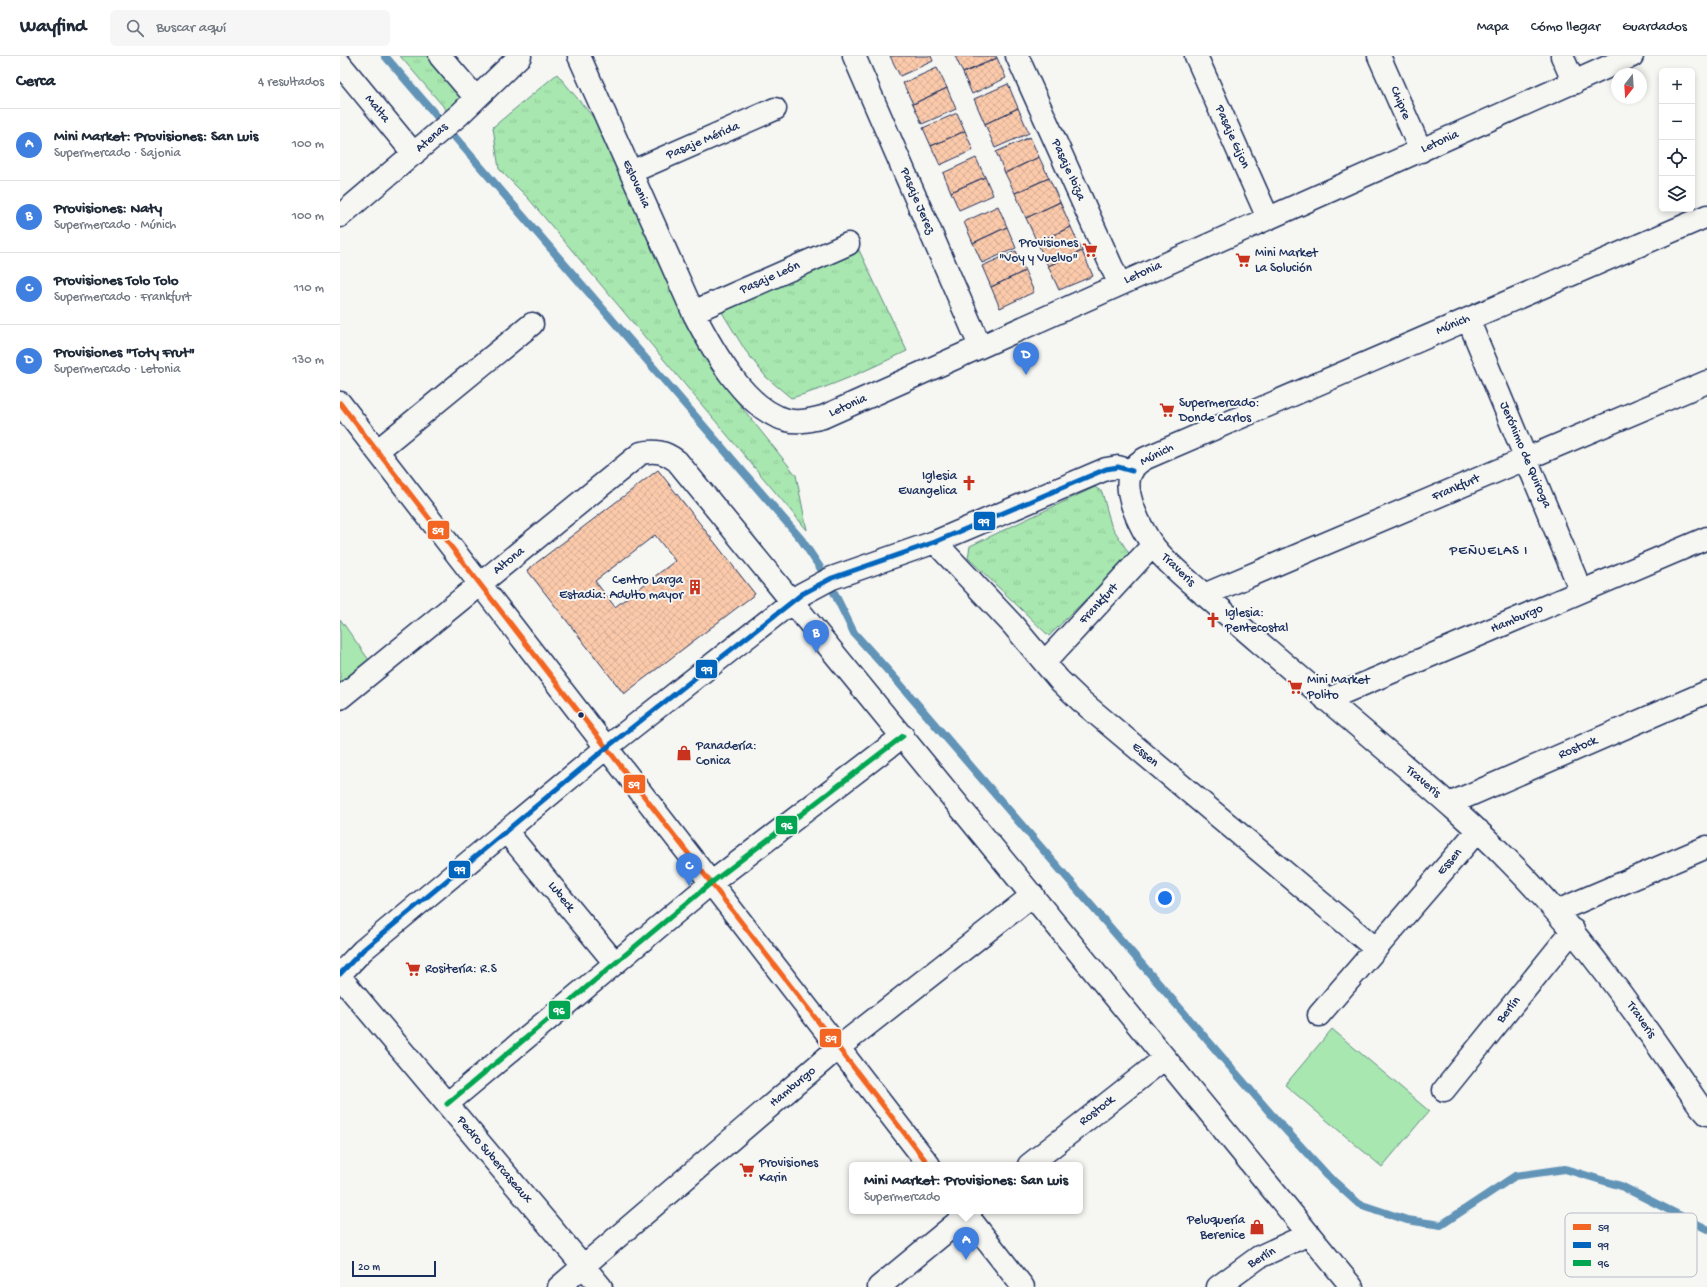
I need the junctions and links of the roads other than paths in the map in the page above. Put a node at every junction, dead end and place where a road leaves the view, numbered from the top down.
1 (440, 56) edge
2 (520, 56) edge
3 (579, 56) edge
4 (854, 56) edge
5 (1017, 56) edge
6 (1196, 56) edge
7 (1379, 56) edge
8 (1562, 56) edge
9 (1632, 56) edge
10 (340, 64) edge
11 (1574, 83) junction
12 (476, 98) junction
13 (775, 109) dead end
14 (421, 148) junction
15 (1420, 151) junction
16 (631, 172) junction
17 (340, 216) edge
18 (1707, 216) edge
19 (1268, 218) junction
20 (848, 244) dead end
21 (1120, 283) junction
22 (693, 312) junction
23 (1468, 319) junction
24 (532, 324) dead end
25 (980, 346) junction
26 (1707, 382) edge
27 (340, 403) edge
28 (377, 451) junction
29 (1526, 459) junction
30 (1132, 471) junction
31 (1707, 538) edge
32 (935, 542) junction
33 (1153, 545) junction
34 (480, 584) junction
35 (1582, 592) junction
36 (1204, 595) junction
37 (797, 598) junction
38 (1045, 662) junction
39 (1707, 692) edge
40 (340, 698) edge
41 (1326, 700) junction
42 (903, 736) junction
43 (606, 748) junction
44 (1449, 804) junction
45 (1478, 830) junction
46 (506, 831) junction
47 (1707, 847) edge
48 (711, 883) junction
49 (1033, 895) junction
50 (1557, 911) junction
51 (1573, 930) junction
52 (1375, 948) junction
53 (615, 963) junction
54 (340, 976) edge
55 (1319, 1015) dead end
56 (838, 1048) junction
57 (1165, 1058) junction
58 (1444, 1090) dead end
59 (447, 1104) junction
60 (1707, 1114) edge
61 (927, 1162) edge
62 (1033, 1162) edge
63 (965, 1214) edge
64 (968, 1214) edge
65 (1309, 1234) junction
66 (583, 1266) junction
67 (558, 1287) edge
68 (601, 1287) edge
69 (878, 1287) edge
70 (1023, 1287) edge
71 (1218, 1287) edge
72 (1352, 1287) edge

1 - 12 street
2 - 12 street, Atenas
3 - 16 street, Eslovenia
4 - 25 street, Pasaje Jerez
5 - 21 street, Pasaje Ibiza
6 - 19 street, Pasaje Gijon
7 - 15 street, Chipre
8 - 11 street
9 - 11 street, Letonia
10 - 14 street, Malta
11 - 15 street, Letonia
12 - 14 street, Atenas
13 - 16 street, Pasaje Mérida
14 - 17 street, Atenas
15 - 19 street, Letonia
16 - 22 street, Eslovenia
18 - 23 street, Múnich
19 - 21 street, Letonia
20 - 22 street, Pasaje León
21 - 25 street, Letonia
22 - 25 street, Letonia
23 - 29 street, Jerónimo de Quiroga
23 - 30 street, Múnich
24 - 28 street
26 - 29 street, Frankfurt
27 - 28 street
28 - 34 street
29 - 35 street, Jerónimo de Quiroga
29 - 36 street, Frankfurt
30 - 32 street, Múnich
30 - 33 street, Traveris
31 - 35 street, Hamburgo
32 - 37 street, Múnich
32 - 38 street, Essen
33 - 36 street, Traveris
33 - 38 street, Frankfurt
34 - 37 street, Altona
34 - 40 street, Altona
34 - 43 street
35 - 41 street, Hamburgo
36 - 41 street, Traveris
37 - 42 street
37 - 43 street, Múnich
38 - 52 street, Essen
39 - 44 street, Rostock
41 - 44 street, Traveris
42 - 48 street
42 - 49 street
43 - 46 street, Múnich
43 - 48 street
44 - 45 street, Traveris
45 - 50 street, Traveris
45 - 52 street, Essen
46 - 53 street, Lubeck
46 - 54 street, Múnich
47 - 50 street
48 - 53 street
48 - 56 street
49 - 56 street, Hamburgo
49 - 57 street
50 - 51 street, Traveris
51 - 58 street, Berlín
51 - 60 street, Traveris
52 - 55 street, Essen
53 - 59 street
54 - 59 street, Pedro Subercaseaux
56 - 61 street
56 - 66 street, Hamburgo
57 - 62 street, Rostock
57 - 65 street
59 - 66 street, Pedro Subercaseaux
63 - 69 street
64 - 70 street
65 - 71 street, Berlín
65 - 72 street
66 - 67 street, Hamburgo
66 - 68 street, Pedro Subercaseaux

